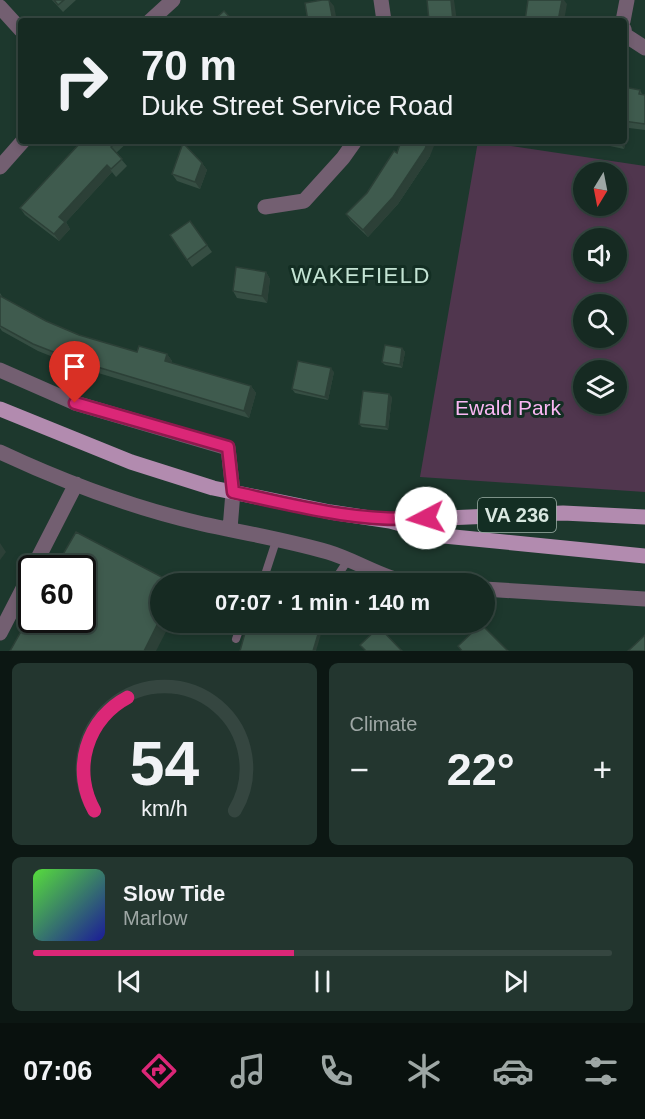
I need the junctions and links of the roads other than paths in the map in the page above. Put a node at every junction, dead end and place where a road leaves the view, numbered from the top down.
1 (173, 0) edge
2 (381, 0) edge
3 (627, 0) edge
4 (0, 7) edge
5 (153, 18) edge
6 (384, 18) edge
7 (624, 18) edge
8 (18, 27) edge
9 (627, 34) edge
10 (645, 48) edge
11 (20, 144) edge
12 (353, 144) edge
13 (0, 167) edge
14 (265, 207) dead end
15 (0, 369) edge
16 (0, 409) edge
17 (0, 452) edge
18 (76, 484) junction
19 (233, 492) junction
20 (645, 517) edge
21 (390, 521) junction
22 (230, 529) junction
23 (277, 538) junction
24 (40, 555) edge
25 (645, 556) edge
26 (348, 560) junction
27 (266, 573) edge
28 (339, 573) edge
29 (382, 573) edge
30 (495, 590) edge
31 (18, 598) edge
32 (645, 599) edge
33 (0, 633) edge
34 (238, 633) edge
35 (236, 639) dead end

1 - 5 street
2 - 6 street
3 - 7 street
4 - 8 street
9 - 10 street
11 - 13 street
12 - 14 street
15 - 19 street
16 - 19 main road, VA 236
17 - 18 street
18 - 22 street
18 - 24 street
19 - 21 main road, VA 236
19 - 22 street
20 - 21 main road, VA 236
21 - 25 main road, VA 236
22 - 23 street
23 - 26 street
23 - 27 lane
26 - 28 lane
26 - 29 street
30 - 32 street
31 - 33 street
34 - 35 lane

